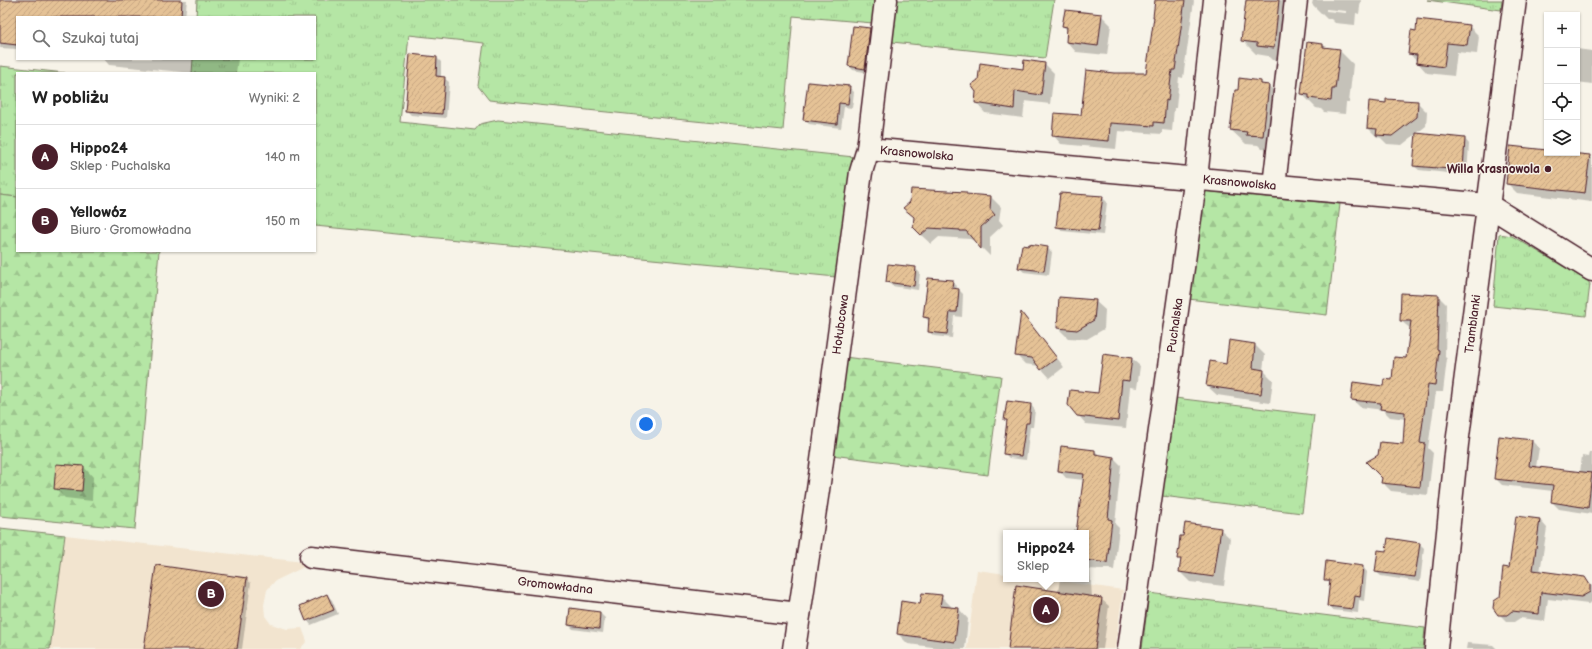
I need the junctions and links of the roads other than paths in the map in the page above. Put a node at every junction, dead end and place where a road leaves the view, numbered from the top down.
1 (886, 0) edge
2 (1215, 0) edge
3 (1296, 0) edge
4 (1515, 0) edge
5 (868, 150) junction
6 (1195, 179) junction
7 (1274, 185) junction
8 (1488, 205) junction
9 (1592, 270) edge
10 (311, 558) dead end
11 (800, 614) junction
12 (794, 649) edge
13 (1129, 649) edge
14 (1436, 649) edge

1 - 5 street, Hołubcowa
2 - 6 street, Puchalska
3 - 7 street
4 - 8 street, Tramblanki
5 - 6 street, Krasnowolska
5 - 11 street, Hołubcowa
6 - 7 street, Krasnowolska
6 - 13 street, Puchalska
7 - 8 street, Krasnowolska
8 - 9 street, Krasnowolska
8 - 14 street, Tramblanki
10 - 11 street, Gromowładna
11 - 12 street, Hołubcowa

